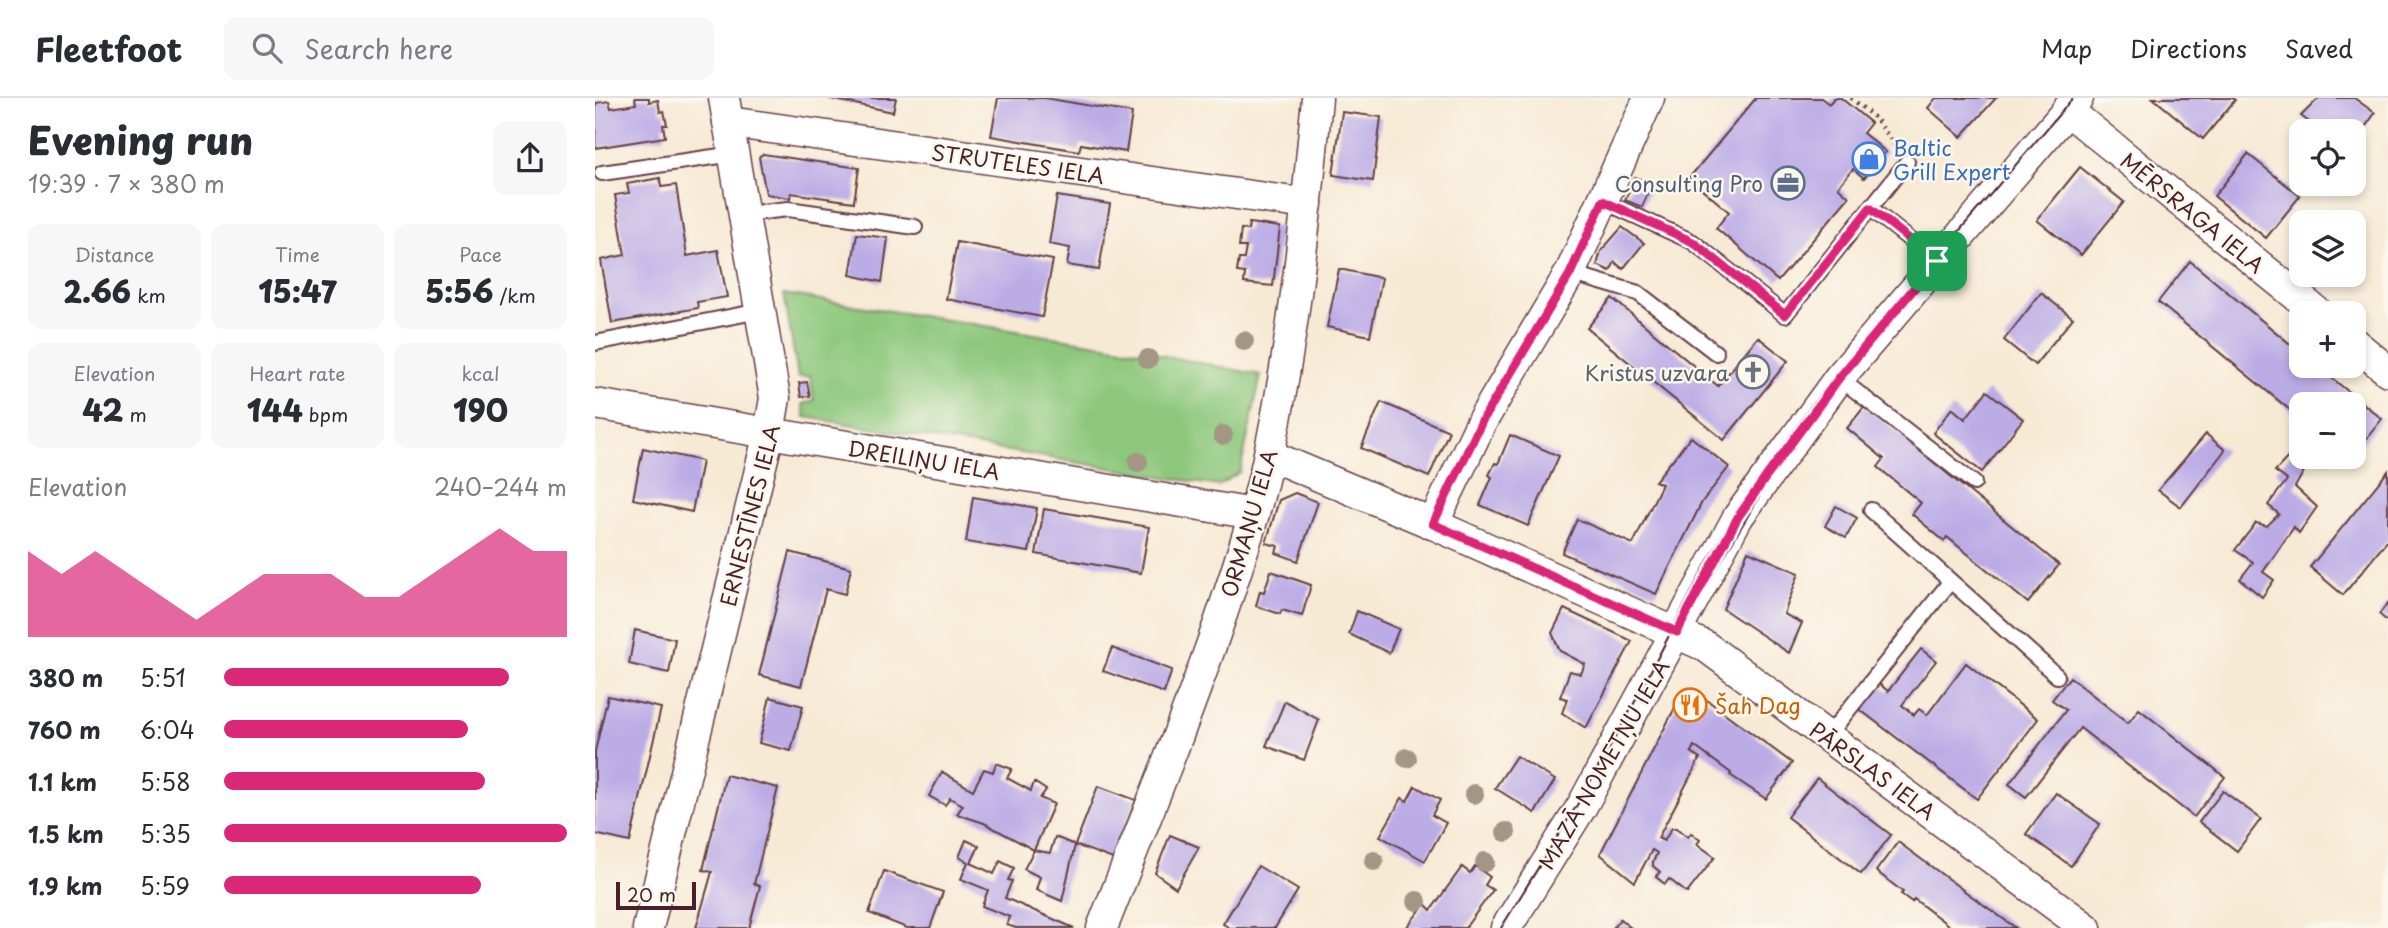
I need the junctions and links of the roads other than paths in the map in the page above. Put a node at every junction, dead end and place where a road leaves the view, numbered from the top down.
1 (1317, 98) edge
2 (1649, 98) edge
3 (2073, 104) edge
4 (726, 110) edge
5 (734, 154) junction
6 (1907, 162) road end
7 (602, 173) dead end
8 (1603, 201) junction
9 (1307, 204) junction
10 (1870, 208) junction
11 (744, 214) junction
12 (915, 227) dead end
13 (1937, 261) junction
14 (1570, 274) junction
15 (2304, 301) edge
16 (760, 312) junction
17 (595, 343) edge
18 (1716, 353) dead end
19 (2366, 353) edge
20 (2388, 371) edge
21 (1839, 378) junction
22 (595, 404) edge
23 (769, 433) junction
24 (1269, 455) junction
25 (1975, 483) dead end
26 (1871, 510) dead end
27 (1254, 513) junction
28 (1433, 524) junction
29 (1949, 582) junction
30 (1677, 632) junction
31 (2057, 676) dead end
32 (1827, 737) junction
33 (2076, 925) edge
34 (648, 928) edge
35 (1102, 928) edge
36 (1506, 928) edge

1 - 9 street, ORMAŅU IELA
2 - 8 street
3 - 13 street, MAZĀ NOMETŅU IELA
3 - 15 street, MĒRSRAGA IELA
4 - 5 street, ERNESTĪNES IELA
4 - 9 street, STRUTELES IELA
5 - 7 lane
5 - 11 street, ERNESTĪNES IELA
6 - 10 lane
8 - 10 lane
8 - 14 street
9 - 24 street, ORMAŅU IELA
10 - 13 lane
11 - 12 lane
11 - 16 street, ERNESTĪNES IELA
13 - 21 street, MAZĀ NOMETŅU IELA
14 - 18 lane
14 - 28 street
16 - 17 lane
16 - 23 street, ERNESTĪNES IELA
19 - 20 street
21 - 25 lane
21 - 30 street, MAZĀ NOMETŅU IELA
22 - 23 street, DREILIŅU IELA
23 - 27 street, DREILIŅU IELA
23 - 34 street, ERNESTĪNES IELA
24 - 27 street, ORMAŅU IELA
24 - 28 street, PĀRSLAS IELA
26 - 29 lane
27 - 35 street, ORMAŅU IELA
28 - 30 street, PĀRSLAS IELA
29 - 31 lane
29 - 32 lane
30 - 32 street, PĀRSLAS IELA
30 - 36 street, MAZĀ NOMETŅU IELA
32 - 33 street, PĀRSLAS IELA

